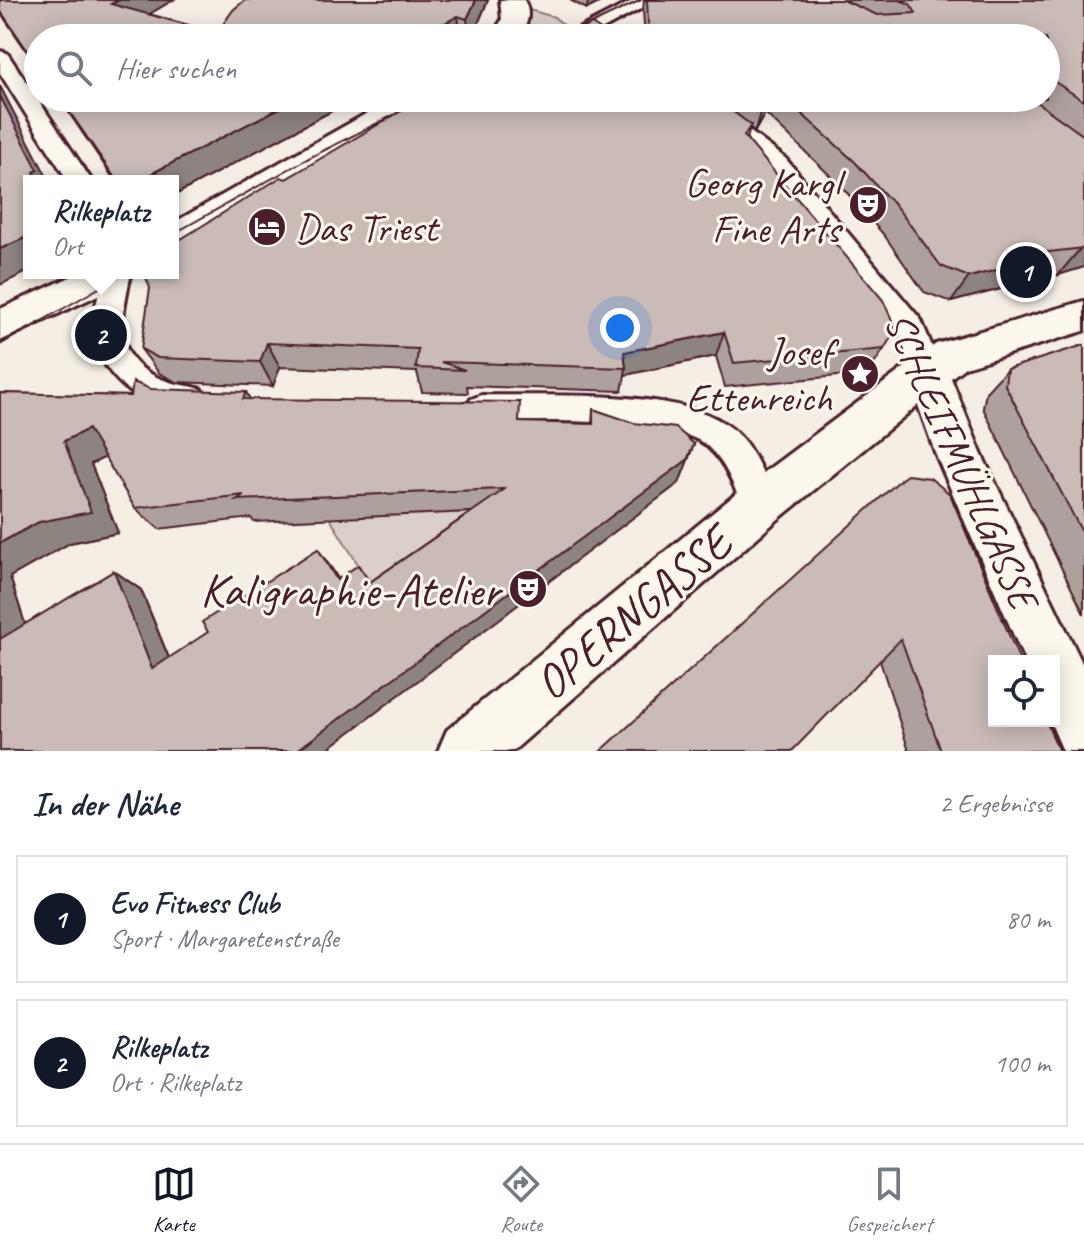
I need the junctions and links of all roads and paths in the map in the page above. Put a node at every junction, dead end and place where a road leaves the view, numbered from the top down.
1 (512, 0) edge
2 (648, 0) edge
3 (514, 24) edge
4 (607, 24) edge
5 (0, 57) edge
6 (24, 94) edge
7 (35, 112) edge
8 (393, 112) edge
9 (711, 112) edge
10 (76, 175) edge
11 (179, 236) edge
12 (103, 279) edge
13 (115, 279) edge
14 (1084, 316) edge
15 (0, 326) edge
16 (928, 373) junction
17 (219, 399) edge
18 (458, 407) edge
19 (759, 505) junction
20 (1049, 655) edge
21 (1060, 678) edge
22 (1084, 731) edge
23 (468, 751) edge

1 - 3 main road
2 - 4 street
5 - 6 street
7 - 10 street
8 - 11 main road
9 - 16 street, SCHLEIFMÜHLGASSE
12 - 15 main road
13 - 17 street
14 - 16 main road, OPERNGASSE
16 - 19 main road, OPERNGASSE
16 - 20 main road, SCHLEIFMÜHLGASSE
18 - 19 street
19 - 23 main road, OPERNGASSE
21 - 22 main road, SCHLEIFMÜHLGASSE

